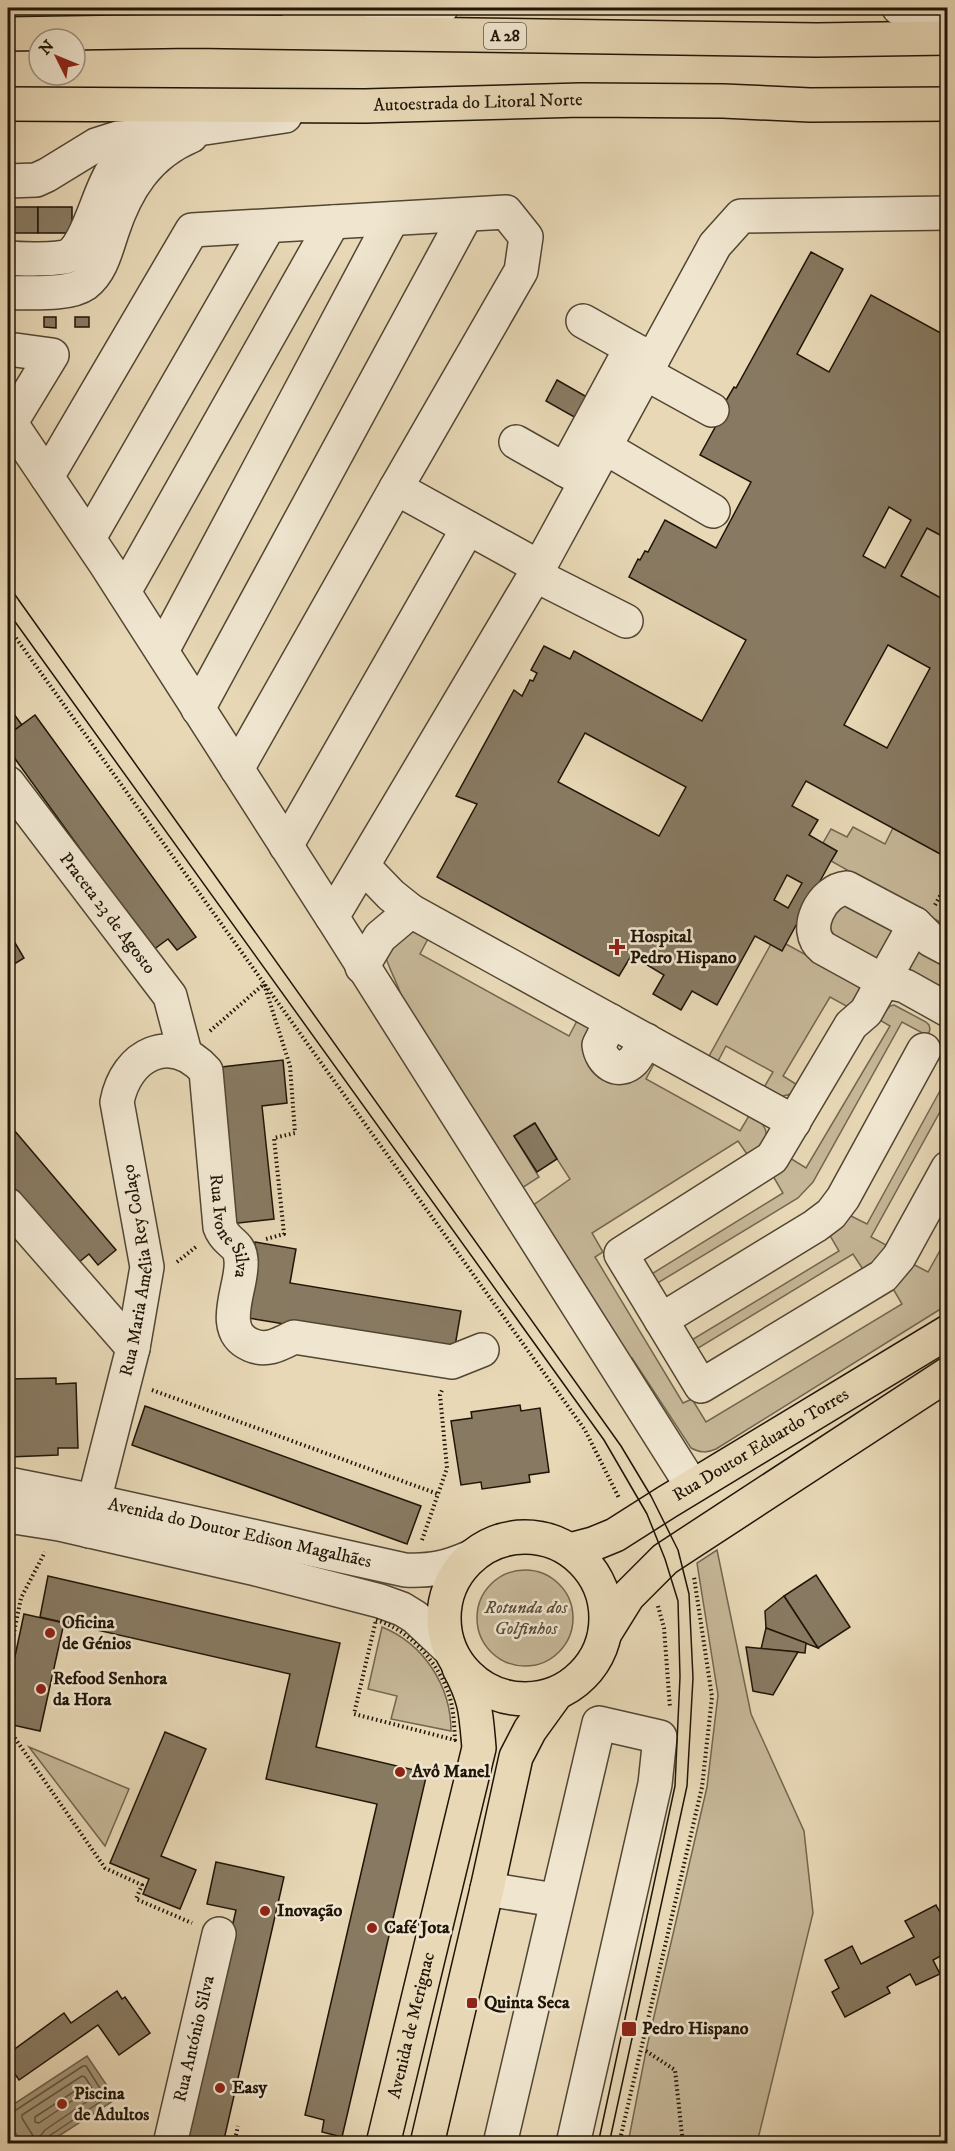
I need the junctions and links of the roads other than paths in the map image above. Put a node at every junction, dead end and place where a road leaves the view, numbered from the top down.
1 (351, 8) edge
2 (441, 8) edge
3 (899, 8) edge
4 (390, 11) edge
5 (948, 13) edge
6 (306, 19) junction
7 (193, 31) junction
8 (8, 34) edge
9 (948, 38) edge
10 (8, 104) edge
11 (948, 104) edge
12 (810, 105) junction
13 (365, 106) junction
14 (948, 116) edge
15 (211, 128) junction
16 (151, 136) junction
17 (8, 181) edge
18 (948, 213) edge
19 (466, 215) junction
20 (392, 219) junction
21 (333, 222) junction
22 (268, 227) junction
23 (8, 258) edge
24 (8, 293) edge
25 (583, 321) dead end
26 (8, 349) edge
27 (643, 360) junction
28 (712, 410) dead end
29 (9, 421) edge
30 (516, 442) dead end
31 (606, 448) junction
32 (576, 476) junction
33 (47, 477) junction
34 (396, 488) junction
35 (713, 511) dead end
36 (468, 528) junction
37 (89, 538) junction
38 (537, 571) junction
39 (124, 592) junction
40 (626, 621) dead end
41 (162, 651) junction
42 (198, 709) junction
43 (237, 769) junction
44 (8, 783) edge
45 (286, 846) junction
46 (363, 866) junction
47 (411, 911) junction
48 (332, 917) junction
49 (915, 924) junction
50 (948, 949) edge
51 (362, 967) junction
52 (883, 981) junction
53 (947, 1010) edge
54 (924, 1050) dead end
55 (185, 1053) junction
56 (794, 1122) junction
57 (948, 1168) edge
58 (8, 1205) edge
59 (661, 1320) junction
60 (948, 1332) edge
61 (133, 1348) junction
62 (482, 1350) dead end
63 (948, 1374) edge
64 (8, 1484) edge
65 (692, 1486) junction
66 (8, 1516) edge
67 (92, 1516) junction
68 (570, 1550) junction
69 (471, 1557) junction
70 (605, 1633) junction
71 (453, 1657) junction
72 (556, 1694) junction
73 (487, 1889) junction
74 (555, 1900) junction
75 (219, 1934) road end
76 (170, 2144) edge
77 (383, 2144) edge
78 (427, 2144) edge
79 (500, 2144) edge
80 (573, 2144) edge

1 - 6 main road
2 - 4 street
3 - 5 street
4 - 6 street
6 - 7 main road
7 - 8 main road, A 28
7 - 9 main road, A 28
10 - 13 main road, Autoestrada do Litoral Norte
11 - 12 main road, Autoestrada do Litoral Norte
12 - 13 main road, Autoestrada do Litoral Norte
12 - 14 main road
13 - 15 street
15 - 16 street
15 - 24 street
16 - 17 street
16 - 23 street
18 - 27 street
19 - 20 street
19 - 34 street
19 - 42 street
20 - 21 street
20 - 41 street
21 - 22 street
21 - 39 street
22 - 33 street
22 - 37 street
25 - 27 street
26 - 29 street
27 - 28 street
27 - 31 street
27 - 32 street
29 - 33 street
30 - 32 street
31 - 32 street
31 - 35 street
32 - 38 street
33 - 37 street
34 - 36 street
34 - 43 street
36 - 38 street
36 - 45 street
37 - 39 street
38 - 40 street
38 - 46 street
39 - 41 street
41 - 42 street
42 - 43 street
43 - 45 street
44 - 55 street, Praceta 23 de Agosto
45 - 48 street
46 - 47 street
46 - 48 street
47 - 51 street
47 - 56 street
48 - 51 street
49 - 50 street
49 - 52 street
49 - 52 street
51 - 65 street
52 - 53 street
52 - 56 street
54 - 59 street
55 - 61 street, Rua Maria Amélia Rey Colaço
55 - 62 street, Rua Ivone Silva
56 - 59 street
57 - 59 street
58 - 61 street
60 - 65 main road, Rua Doutor Eduardo Torres
61 - 67 street, Rua Maria Amélia Rey Colaço
63 - 70 main road
64 - 67 street, Avenida do Doutor Edison Magalhães
65 - 68 main road, Rua Doutor Eduardo Torres
66 - 67 street, Avenida do Doutor Edison Magalhães
67 - 69 street, Avenida do Doutor Edison Magalhães
67 - 71 street, Avenida do Doutor Edison Magalhães
68 - 69 main road, Avenida do Doutor Edison Magalhães
68 - 70 main road, Avenida do Doutor Edison Magalhães
69 - 71 main road, Avenida do Doutor Edison Magalhães
70 - 72 main road, Avenida do Doutor Edison Magalhães
71 - 72 main road, Avenida do Doutor Edison Magalhães
71 - 77 main road, Avenida de Merignac
72 - 73 main road
73 - 74 street
73 - 78 main road
74 - 79 street
74 - 80 street
75 - 76 street, Rua António Silva

